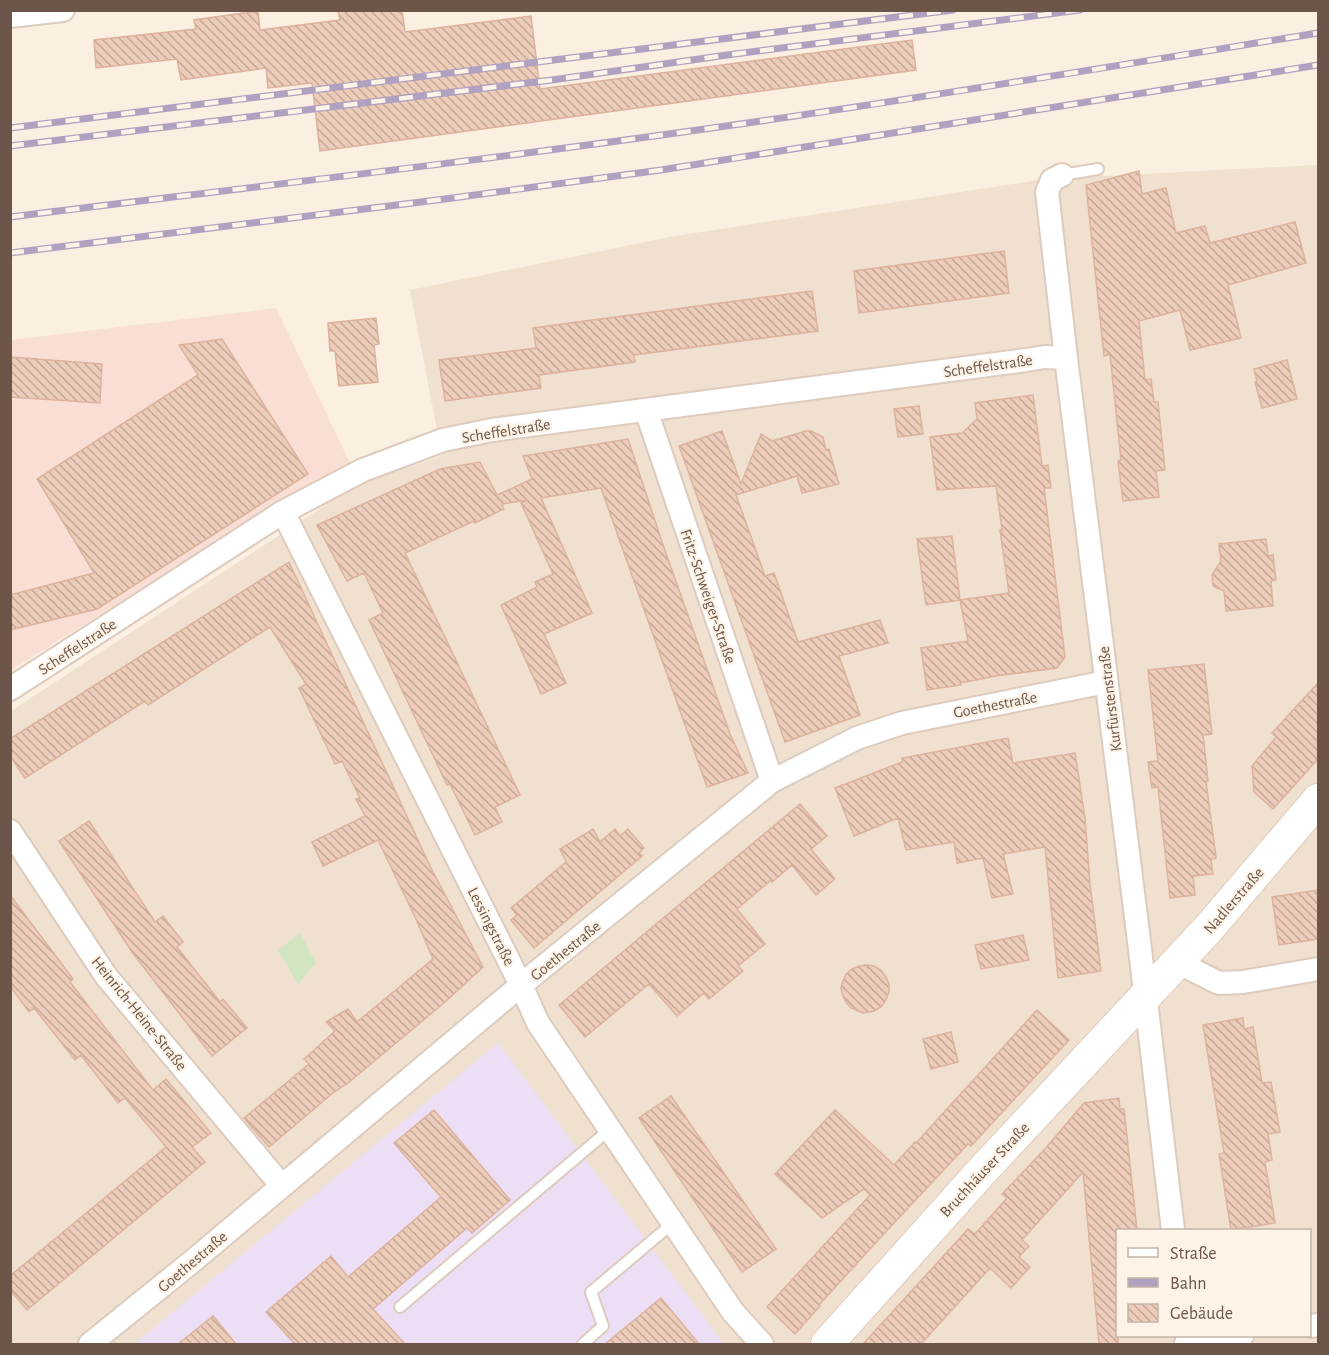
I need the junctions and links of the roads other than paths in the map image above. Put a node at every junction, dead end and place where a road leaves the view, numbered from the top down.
1 (63, 10) edge
2 (10, 16) edge
3 (1098, 169) dead end
4 (1062, 175) joint
5 (1066, 358) junction
6 (646, 410) junction
7 (283, 512) junction
8 (1107, 682) junction
9 (10, 689) edge
10 (772, 781) junction
11 (1318, 800) edge
12 (10, 831) edge
13 (1177, 962) junction
14 (1318, 969) edge
15 (521, 985) junction
16 (1145, 998) junction
17 (609, 1130) junction
18 (282, 1186) junction
19 (673, 1223) junction
20 (1173, 1229) edge
21 (400, 1307) dead end
22 (1223, 1337) edge
23 (1186, 1341) edge
24 (90, 1344) edge
25 (584, 1344) edge
26 (762, 1344) edge
27 (827, 1344) edge

1 - 2 street
3 - 4 lane
4 - 5 street, Kurfürstenstraße
5 - 6 street, Scheffelstraße
5 - 8 street, Kurfürstenstraße
6 - 7 street, Scheffelstraße
6 - 10 street, Fritz-Schweiger-Straße
7 - 9 street, Scheffelstraße
7 - 15 street, Lessingstraße
8 - 10 street, Goethestraße
8 - 16 street, Kurfürstenstraße
10 - 15 street, Goethestraße
11 - 13 street, Nadlerstraße
12 - 18 street, Heinrich-Heine-Straße
13 - 14 street
13 - 16 street, Nadlerstraße
15 - 17 street, Lessingstraße
15 - 18 street, Goethestraße
16 - 20 street, Kurfürstenstraße
16 - 27 street, Bruchhäuser Straße
17 - 19 street, Lessingstraße
17 - 21 lane
18 - 24 street, Goethestraße
19 - 25 lane
19 - 26 street, Lessingstraße
22 - 23 street

